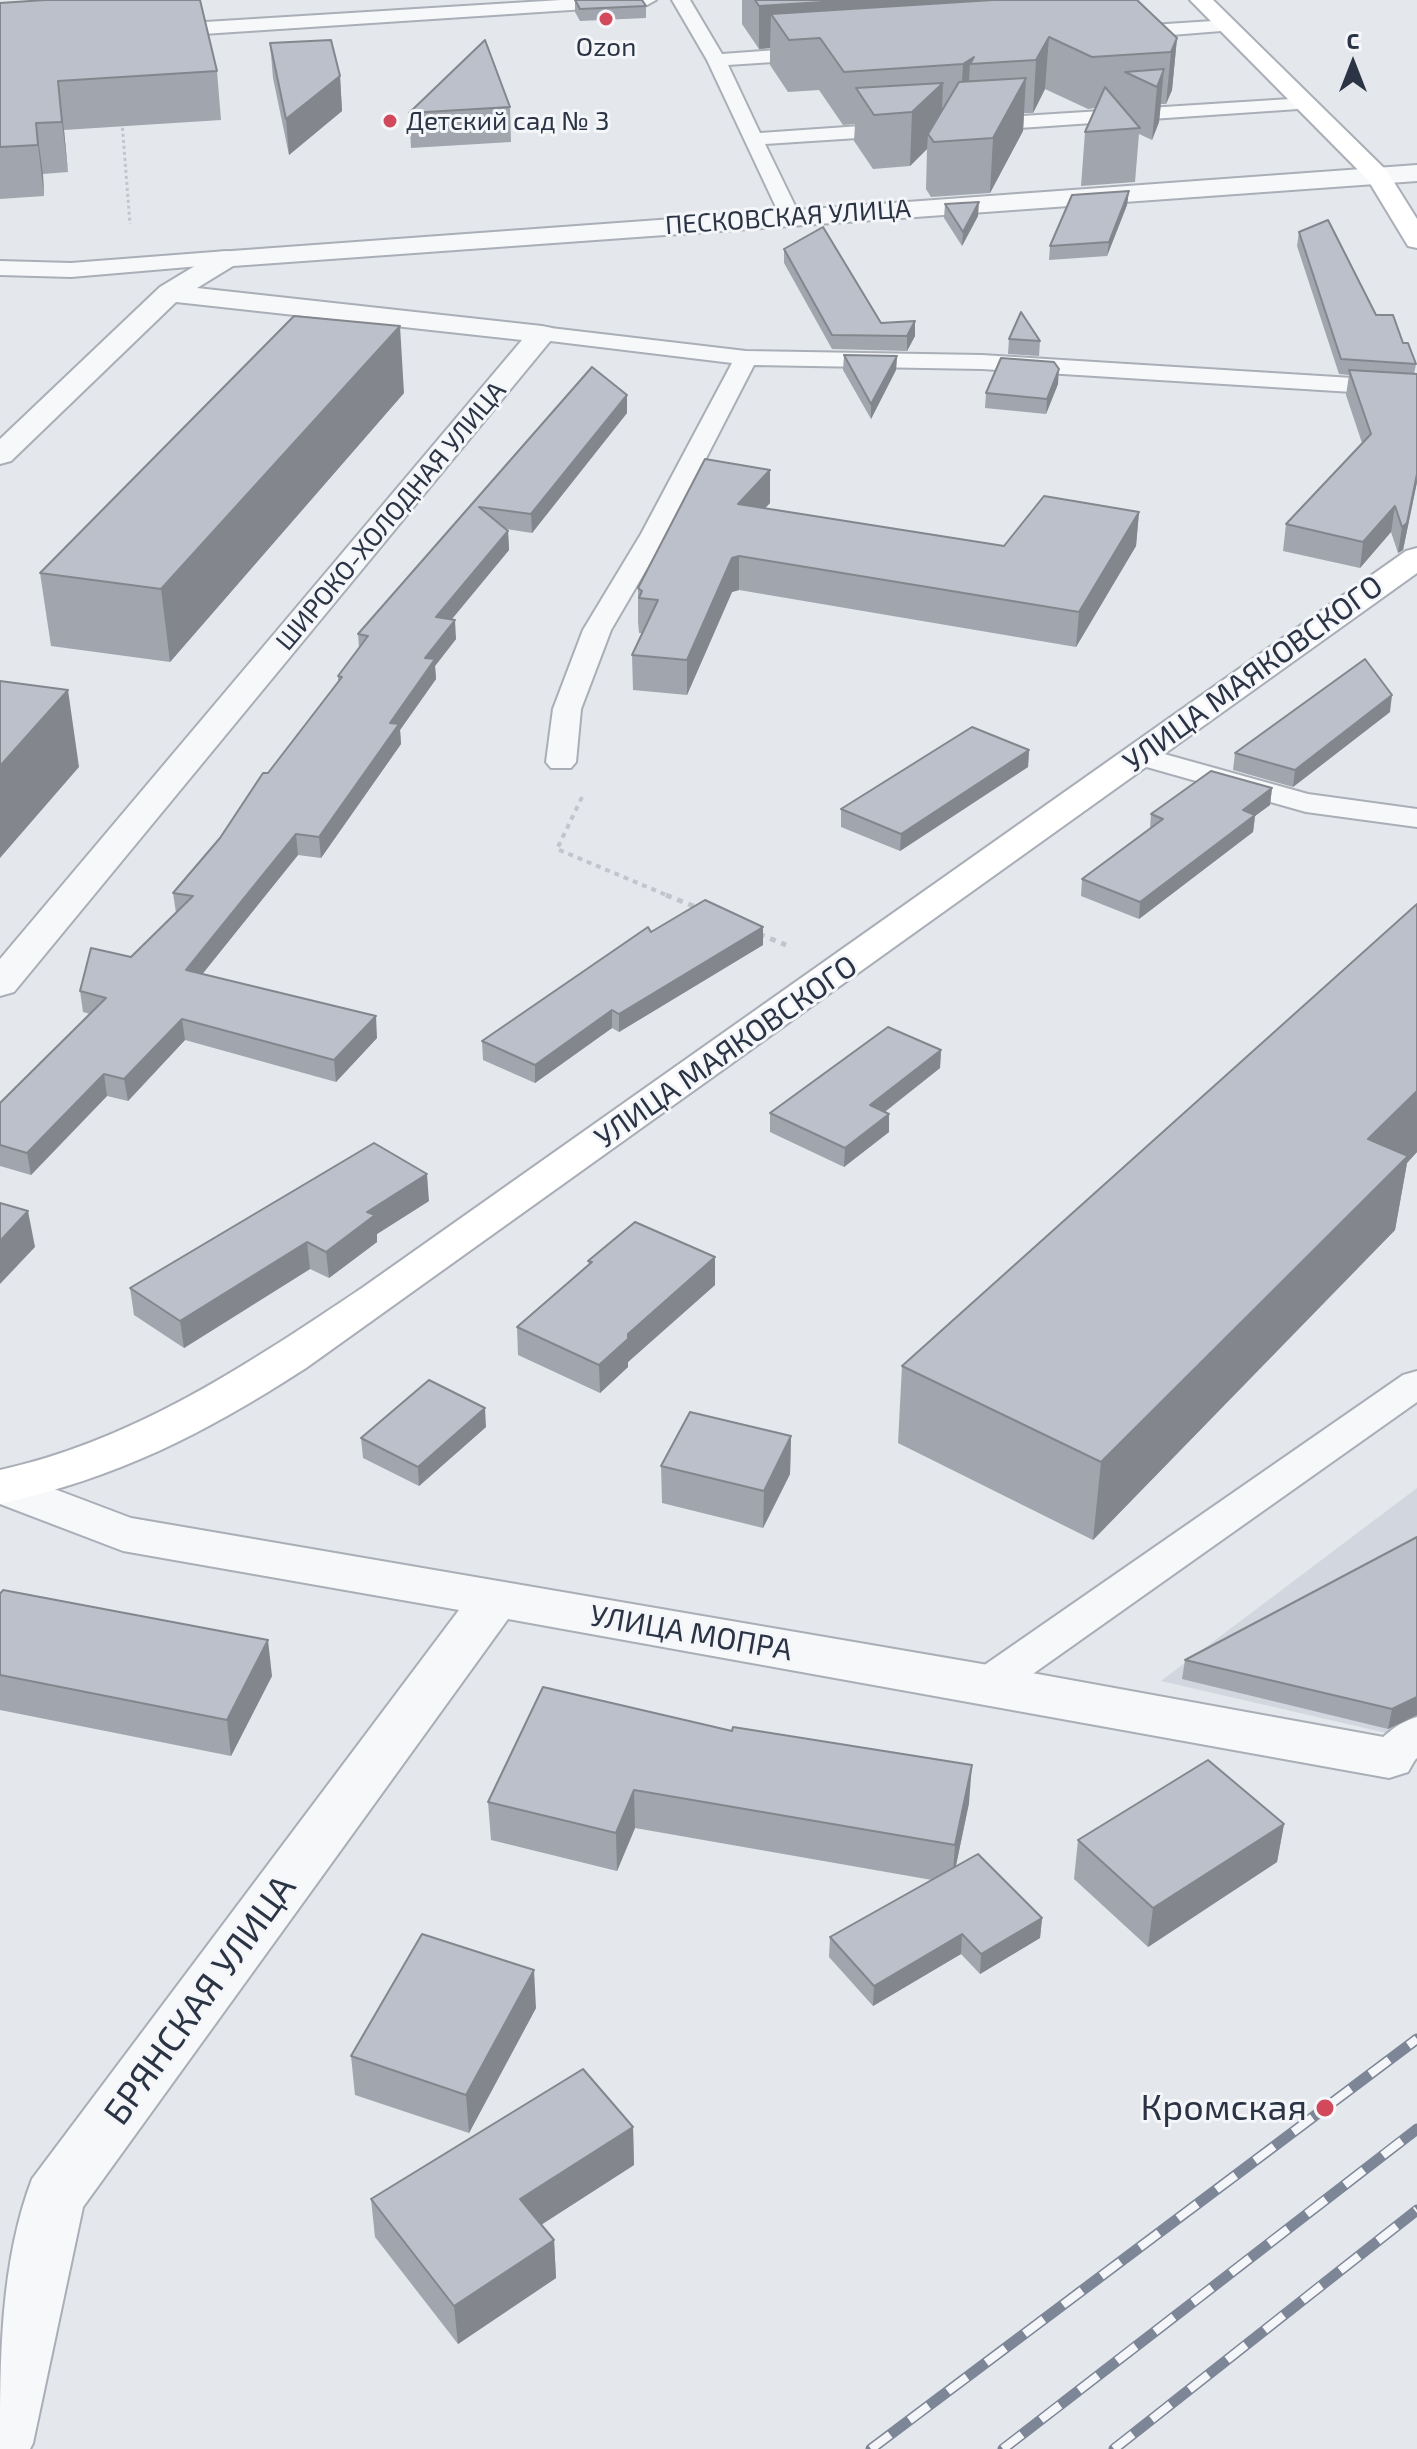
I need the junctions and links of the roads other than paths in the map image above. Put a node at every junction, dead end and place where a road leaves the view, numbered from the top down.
1 (296, 0) edge
2 (647, 0) edge
3 (681, 0) edge
4 (1201, 0) edge
5 (303, 21) junction
6 (1228, 26) junction
7 (131, 32) edge
8 (1104, 34) edge
9 (840, 52) edge
10 (716, 60) junction
11 (1306, 104) junction
12 (959, 126) edge
13 (927, 128) edge
14 (754, 139) junction
15 (1417, 173) edge
16 (1378, 176) junction
17 (789, 216) junction
18 (1417, 240) edge
19 (227, 258) junction
20 (0, 268) edge
21 (170, 293) junction
22 (542, 334) junction
23 (746, 358) junction
24 (1417, 389) edge
25 (0, 455) edge
26 (1417, 558) edge
27 (1139, 756) junction
28 (561, 762) road end
29 (1417, 818) edge
30 (0, 984) edge
31 (1417, 1384) edge
32 (2, 1487) edge
33 (494, 1600) junction
34 (988, 1684) junction
35 (1403, 1745) edge
36 (0, 2443) edge

1 - 5 lane
2 - 5 lane
3 - 10 lane
4 - 6 street
5 - 7 lane
6 - 8 lane
6 - 11 street
9 - 10 lane
10 - 14 lane
11 - 12 lane
11 - 16 street
13 - 14 lane
14 - 17 lane
15 - 16 street, ПЕСКОВСКАЯ УЛИЦА
16 - 17 street, ПЕСКОВСКАЯ УЛИЦА
16 - 18 street
17 - 19 street, ПЕСКОВСКАЯ УЛИЦА
19 - 20 lane
19 - 21 street, ПЕСКОВСКАЯ УЛИЦА
21 - 22 street
21 - 25 street, ПЕСКОВСКАЯ УЛИЦА
22 - 23 lane
22 - 30 street, ШИРОКО-ХОЛОДНАЯ УЛИЦА
23 - 24 lane
23 - 28 lane
26 - 27 street, УЛИЦА МАЯКОВСКОГО
27 - 29 lane
27 - 32 street, УЛИЦА МАЯКОВСКОГО
31 - 34 lane
32 - 33 street, УЛИЦА МОПРА
33 - 34 street, УЛИЦА МОПРА
33 - 36 street, БРЯНСКАЯ УЛИЦА
34 - 35 street, УЛИЦА МОПРА

